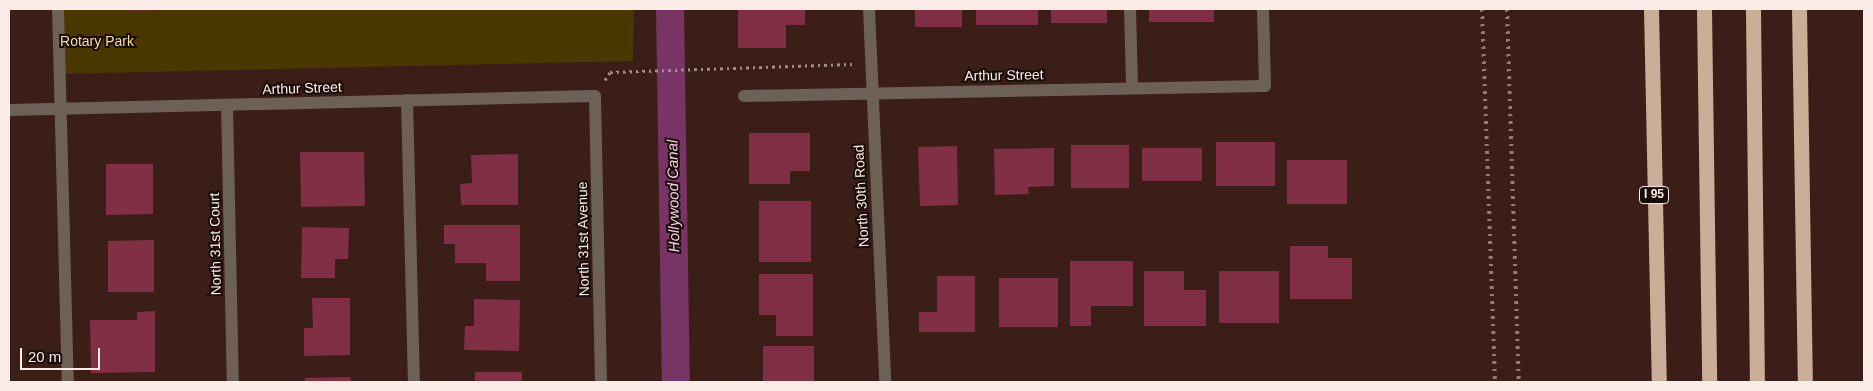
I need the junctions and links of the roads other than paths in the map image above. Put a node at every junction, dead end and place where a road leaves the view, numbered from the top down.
1 (58, 9) edge
2 (870, 9) edge
3 (1130, 9) edge
4 (1263, 9) edge
5 (1650, 9) edge
6 (1704, 9) edge
7 (1753, 9) edge
8 (1798, 9) edge
9 (1132, 88) junction
10 (870, 92) junction
11 (596, 96) joint
12 (744, 96) dead end
13 (407, 100) junction
14 (227, 105) junction
15 (60, 109) junction
16 (9, 110) edge
17 (68, 382) edge
18 (233, 382) edge
19 (414, 382) edge
20 (601, 382) edge
21 (885, 382) edge
22 (1659, 382) edge
23 (1709, 382) edge
24 (1757, 382) edge
25 (1805, 382) edge

1 - 15 street
2 - 10 street, North 30th Road
3 - 9 street
4 - 9 street, Arthur Street
5 - 22 highway, I 95
6 - 23 highway
7 - 24 highway
8 - 25 highway
9 - 10 street, Arthur Street
10 - 12 street, Arthur Street
10 - 21 street, North 30th Road
11 - 13 street, Arthur Street
11 - 20 street, North 31st Avenue
13 - 14 street, Arthur Street
13 - 19 street
14 - 15 street, Arthur Street
14 - 18 street, North 31st Court
15 - 16 street, Arthur Street
15 - 17 street

